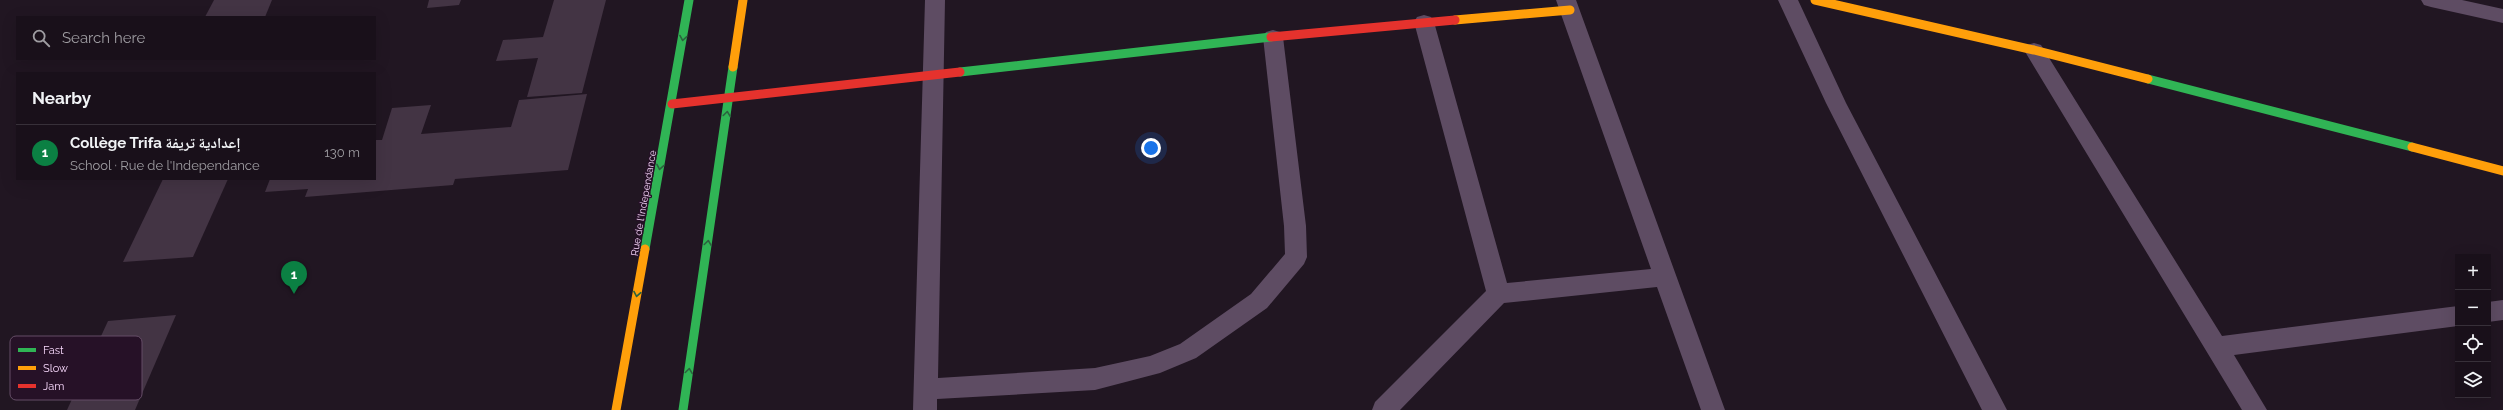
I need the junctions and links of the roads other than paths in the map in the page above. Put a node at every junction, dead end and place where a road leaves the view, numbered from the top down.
1 (689, 0) edge
2 (743, 0) edge
3 (935, 0) edge
4 (1788, 0) edge
5 (1815, 0) edge
6 (2431, 0) edge
7 (1568, 5) edge
8 (2503, 16) edge
9 (1424, 22) junction
10 (1273, 37) junction
11 (2034, 50) junction
12 (934, 73) junction
13 (730, 98) junction
14 (672, 104) junction
15 (2503, 171) edge
16 (1663, 276) junction
17 (1498, 294) junction
18 (2503, 310) edge
19 (2491, 312) edge
20 (2455, 316) edge
21 (2217, 348) junction
22 (925, 400) edge
23 (616, 410) edge
24 (683, 410) edge
25 (1384, 410) edge
26 (1713, 410) edge
27 (1995, 410) edge
28 (2256, 410) edge

1 -> 14 street, Rue de l'Independance
2 - 13 street
3 - 12 street
4 - 27 street
5 - 11 street
6 - 8 street
7 - 9 street
7 - 16 street
9 - 10 street
9 - 17 street
10 - 12 street
10 - 22 street
11 - 15 street
11 - 21 street
12 - 13 street
12 - 22 street
13 - 14 street
24 -> 13 street
14 -> 23 street, Rue de l'Independance
16 - 17 street
16 - 26 street
17 - 25 street
18 - 19 street
20 - 21 street
21 - 28 street

